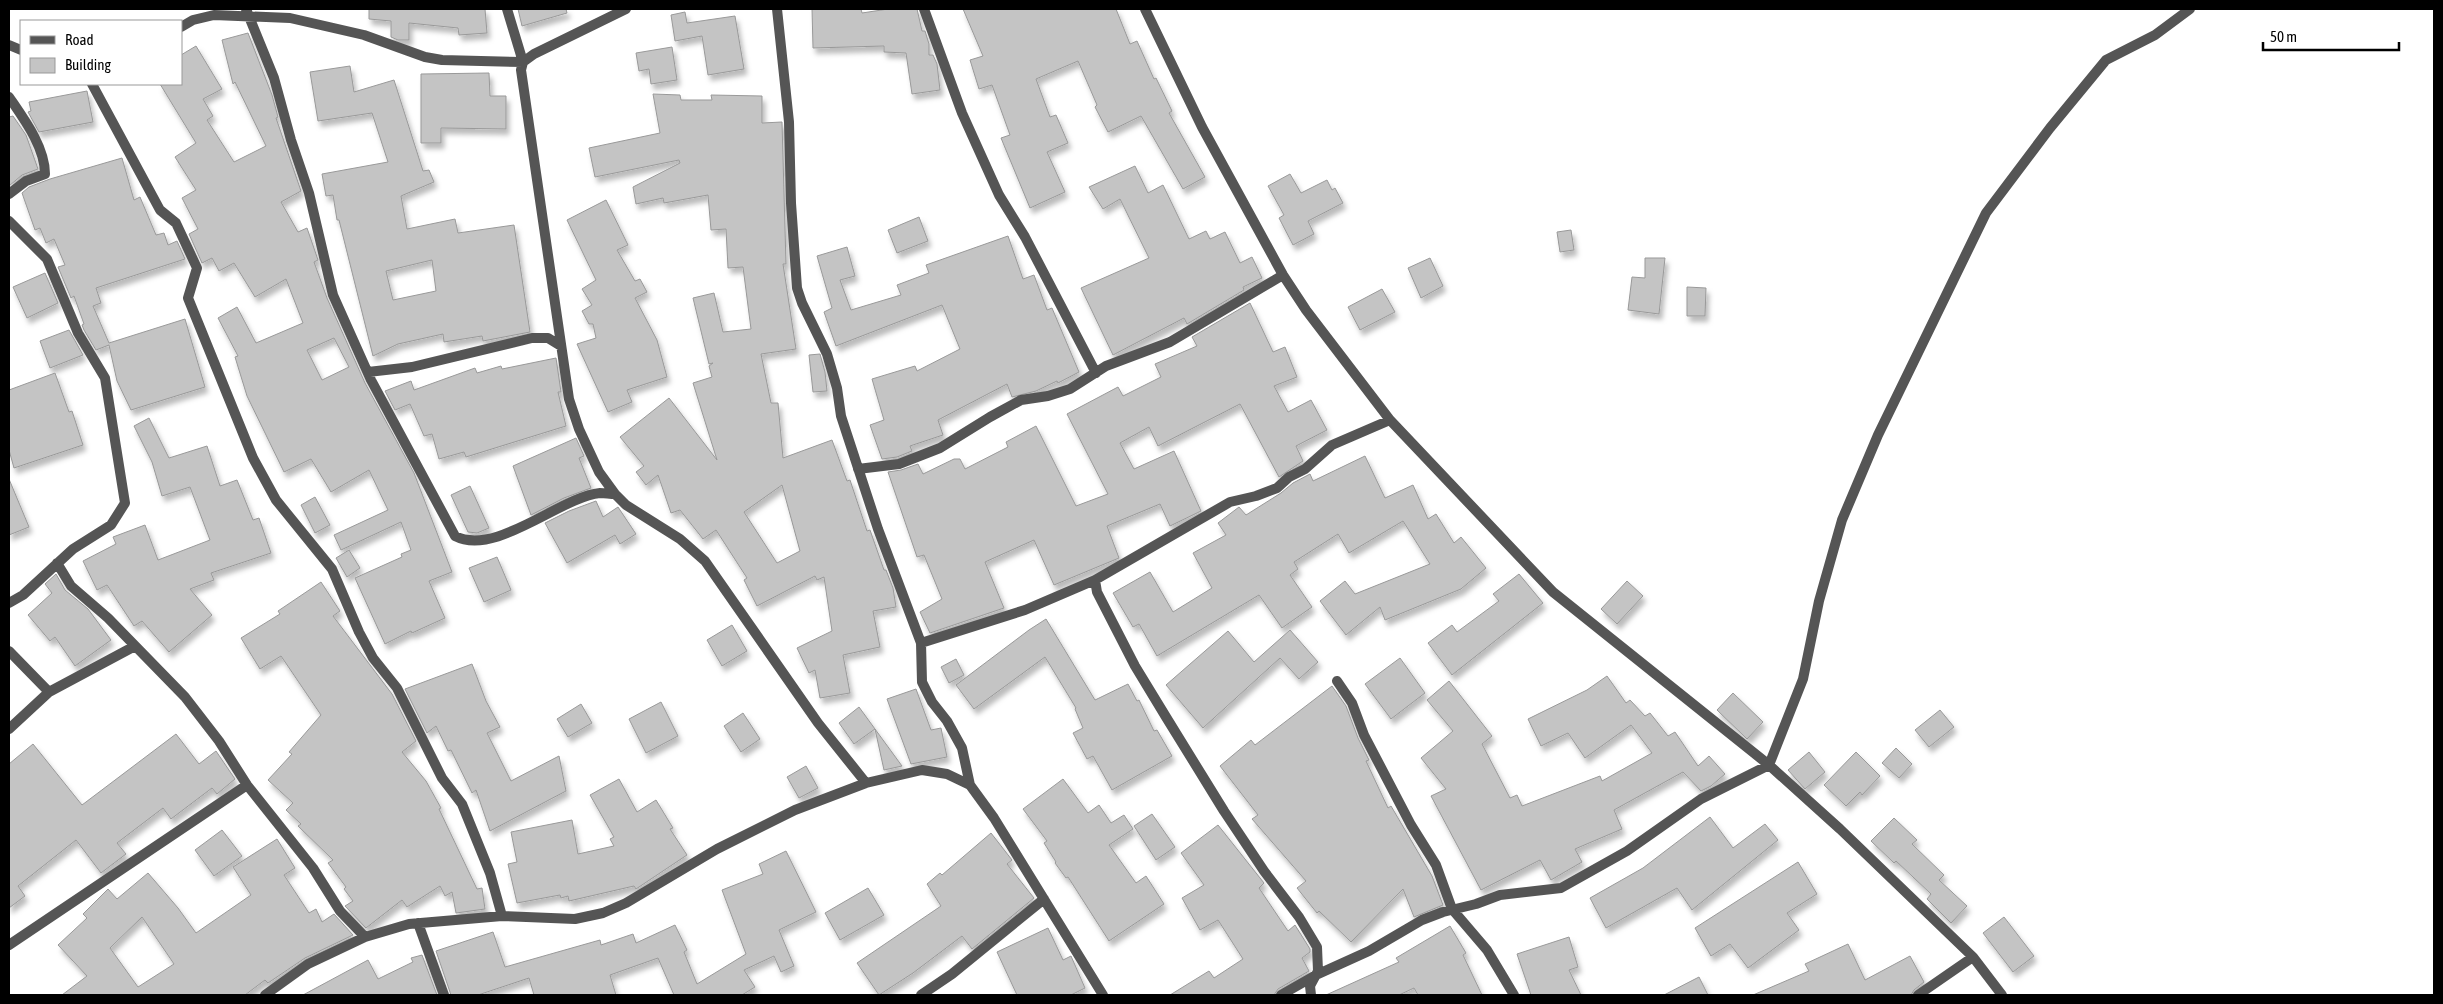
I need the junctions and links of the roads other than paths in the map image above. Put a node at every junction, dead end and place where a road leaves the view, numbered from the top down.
1 (507, 9) edge
2 (626, 9) edge
3 (777, 9) edge
4 (924, 9) edge
5 (1145, 9) edge
6 (2190, 9) edge
7 (247, 12) edge
8 (182, 26) edge
9 (523, 62) junction
10 (93, 85) edge
11 (9, 97) edge
12 (9, 194) edge
13 (9, 221) edge
14 (1283, 275) junction
15 (561, 346) junction
16 (368, 372) junction
17 (1096, 373) junction
18 (1390, 420) junction
19 (858, 469) junction
20 (615, 494) junction
21 (57, 563) junction
22 (1095, 580) junction
23 (9, 603) edge
24 (921, 643) junction
25 (135, 646) junction
26 (9, 651) edge
27 (1336, 681) dead end
28 (49, 692) junction
29 (9, 729) edge
30 (1769, 765) junction
31 (866, 783) junction
32 (247, 784) junction
33 (970, 785) junction
34 (1044, 899) junction
35 (1452, 909) junction
36 (502, 916) junction
37 (418, 923) junction
38 (365, 937) junction
39 (9, 945) edge
40 (1973, 957) junction
41 (1316, 975) junction
42 (265, 995) edge
43 (444, 995) edge
44 (921, 995) edge
45 (1103, 995) edge
46 (1281, 995) edge
47 (1311, 995) edge
48 (1514, 995) edge
49 (1918, 995) edge
50 (2002, 995) edge

1 - 9 street
2 - 9 street
3 - 19 street
4 - 17 street
5 - 14 street
6 - 30 street
7 - 8 street
7 - 9 street
7 - 16 street
9 - 15 street
10 - 36 street
11 - 12 street
13 - 21 street
14 - 17 street
14 - 18 street
15 - 16 street
15 - 20 street
16 - 20 street
17 - 19 street
18 - 22 street
18 - 30 street
19 - 24 street
20 - 31 street
21 - 23 street
21 - 25 street
22 - 24 street
22 - 41 street
24 - 33 street
25 - 28 street
25 - 32 street
26 - 28 street
27 - 35 street
28 - 29 street
30 - 35 street
30 - 40 street
31 - 33 street
31 - 36 street
32 - 38 street
32 - 39 street
33 - 34 street
34 - 44 street
34 - 45 street
35 - 41 street
35 - 48 street
36 - 37 street
37 - 38 street
37 - 43 street
38 - 42 street
40 - 49 street
40 - 50 street
41 - 46 street
41 - 47 street

